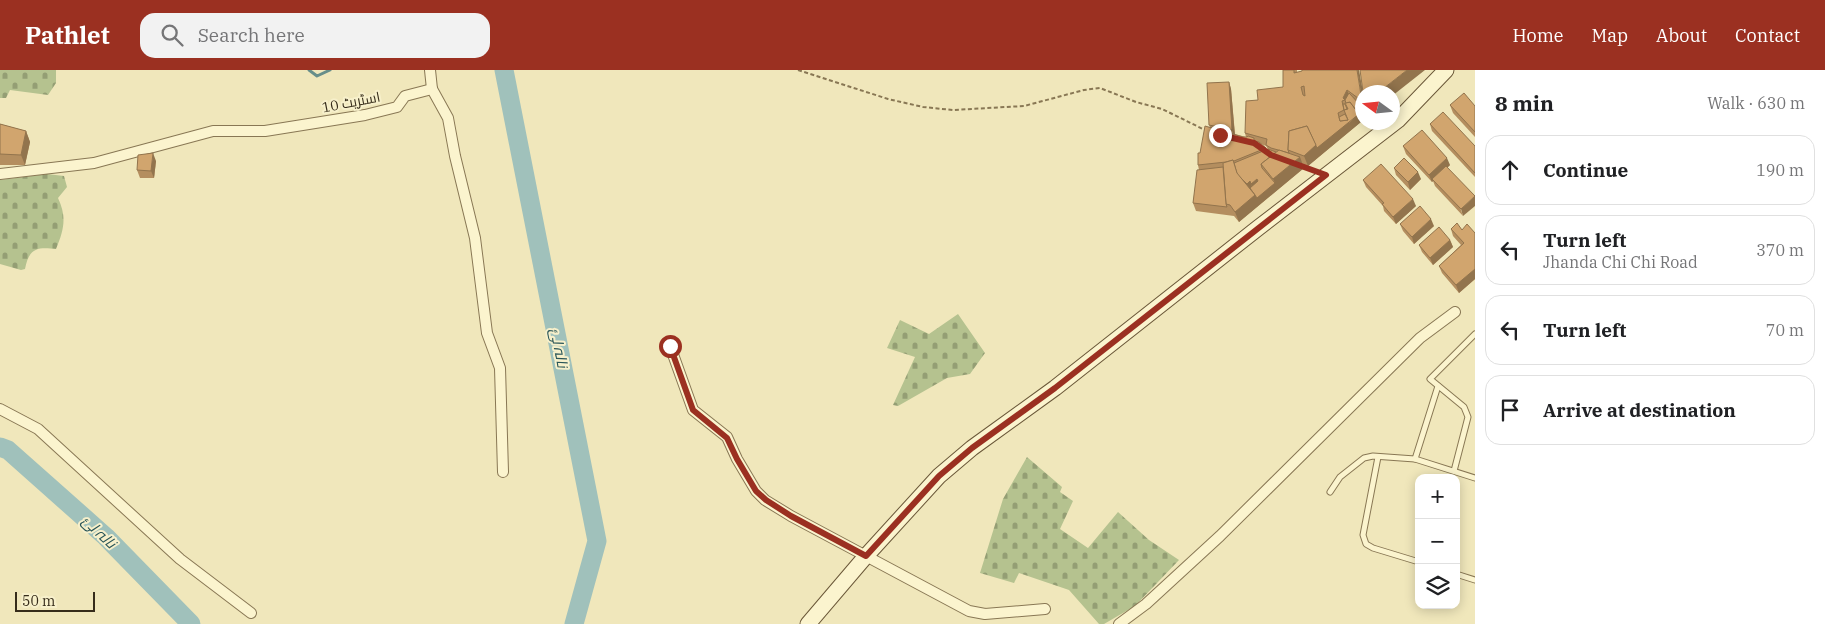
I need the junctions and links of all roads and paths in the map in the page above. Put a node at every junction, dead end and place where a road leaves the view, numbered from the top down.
1 (430, 70) edge
2 (798, 70) edge
3 (1446, 70) edge
4 (432, 89) junction
5 (1207, 131) edge
6 (1302, 166) dead end
7 (0, 174) edge
8 (1326, 175) junction
9 (1455, 312) dead end
10 (1475, 334) edge
11 (670, 346) dead end
12 (1438, 386) junction
13 (0, 409) edge
14 (1378, 457) junction
15 (1415, 459) junction
16 (503, 472) dead end
17 (1454, 472) junction
18 (1475, 478) edge
19 (1330, 492) dead end
20 (866, 556) junction
21 (1415, 561) edge
22 (1460, 575) edge
23 (1475, 580) edge
24 (1045, 609) dead end
25 (251, 613) dead end
26 (808, 624) edge
27 (1119, 624) edge

1 - 4 street
2 - 5 path
3 - 8 street
4 - 7 street, اسٹریٹ 10
4 - 16 street
6 - 8 path
8 - 20 street
9 - 27 street
10 - 12 lane
11 - 20 street
12 - 15 lane
12 - 17 lane
13 - 25 street
14 - 15 lane
14 - 19 lane
14 - 21 lane
15 - 17 lane
17 - 18 lane
20 - 24 street
20 - 26 street
22 - 23 lane

